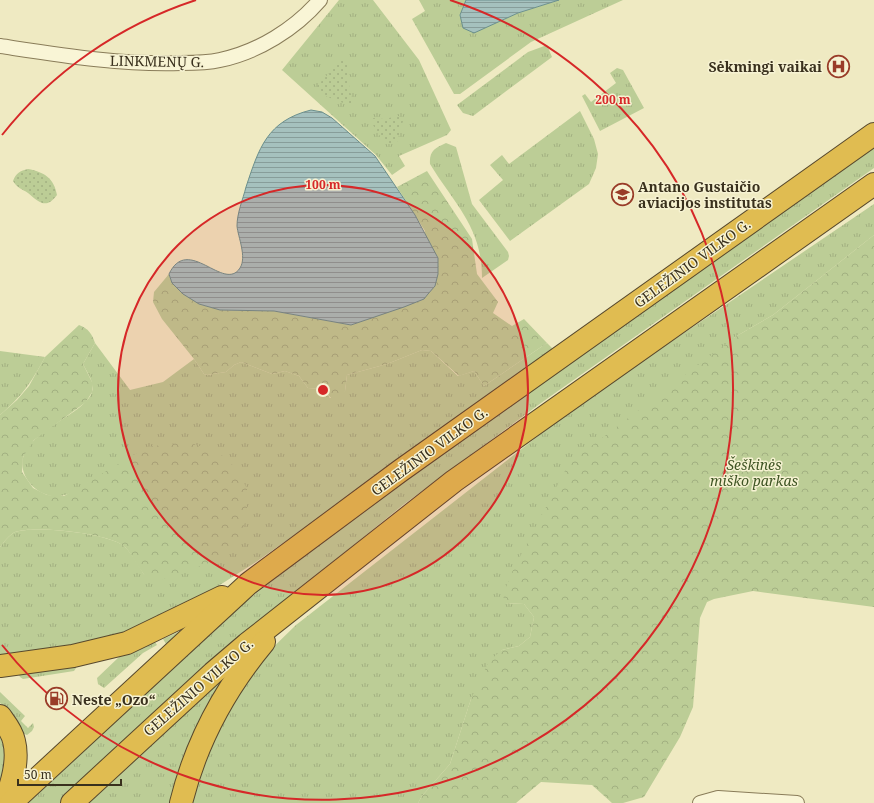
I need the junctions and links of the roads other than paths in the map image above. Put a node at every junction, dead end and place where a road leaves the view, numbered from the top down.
1 (320, 0) edge
2 (0, 46) edge
3 (874, 134) edge
4 (874, 184) edge
5 (248, 584) junction
6 (290, 610) junction
7 (0, 666) edge
8 (0, 716) edge
9 (4, 803) edge
10 (11, 803) edge
11 (72, 803) edge
12 (182, 803) edge
13 (700, 803) edge
14 (797, 803) edge

1 - 2 street, LINKMENŲ G.
3 - 5 highway, GELEŽINIO VILKO G.
4 - 6 highway, GELEŽINIO VILKO G.
5 - 7 highway
5 - 10 highway, GELEŽINIO VILKO G.
6 - 11 highway, GELEŽINIO VILKO G.
6 - 12 highway
8 - 9 highway
13 - 14 street

